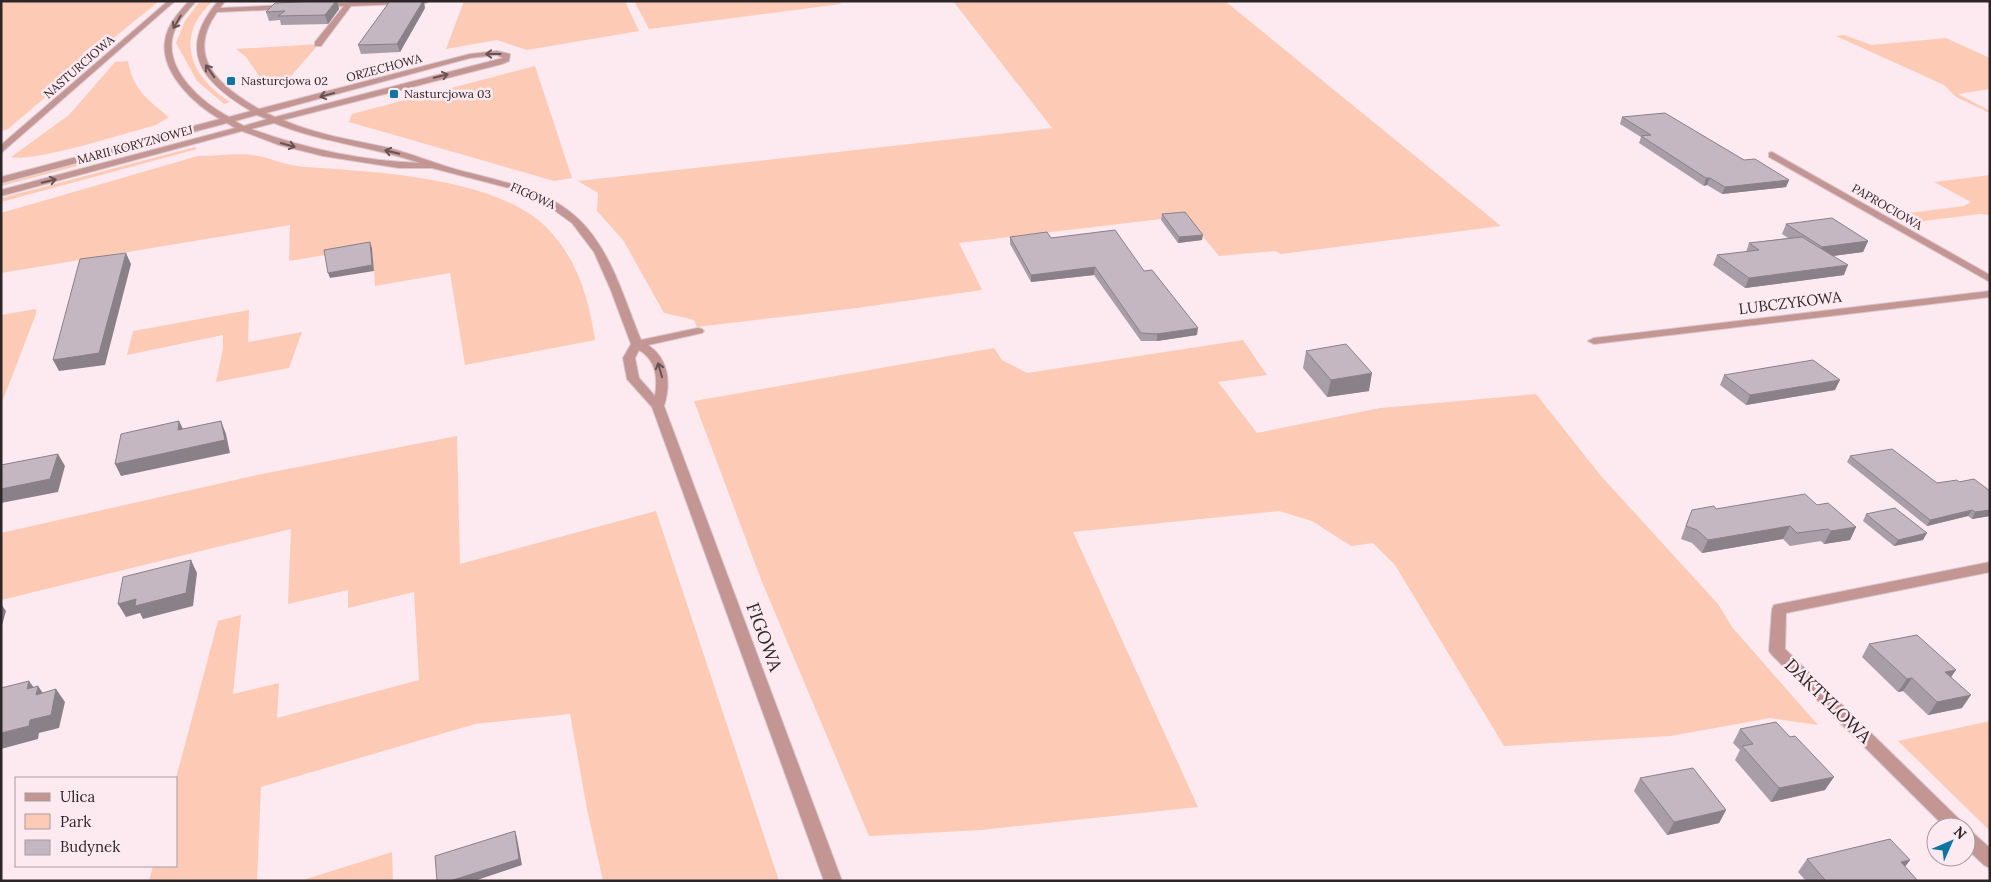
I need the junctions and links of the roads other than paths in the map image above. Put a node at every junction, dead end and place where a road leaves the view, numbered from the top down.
1 (172, 1) edge
2 (193, 1) edge
3 (222, 1) edge
4 (426, 1) edge
5 (398, 2) edge
6 (350, 4) junction
7 (291, 6) edge
8 (310, 6) edge
9 (214, 10) junction
10 (318, 44) dead end
11 (262, 113) junction
12 (227, 121) junction
13 (276, 121) junction
14 (243, 129) junction
15 (1, 150) edge
16 (1772, 155) dead end
17 (439, 166) junction
18 (1, 180) edge
19 (1, 193) edge
20 (1990, 279) edge
21 (1990, 294) edge
22 (698, 331) dead end
23 (1594, 341) dead end
24 (636, 344) junction
25 (658, 406) junction
26 (1990, 567) edge
27 (1946, 817) edge
28 (1976, 847) edge
29 (1990, 860) edge
30 (833, 881) edge

1 - 15 street, NASTURCJOWA
2 -> 12 street, FIGOWA
3 - 9 street, FIGOWA
4 - 5 street
5 - 6 street
6 - 8 street
6 - 10 street
7 - 9 street
11 -> 9 street, FIGOWA
11 - 12 street, ORZECHOWA
11 - 13 street, FIGOWA
13 -> 11 street, ORZECHOWA
12 - 14 street, FIGOWA
12 - 18 street, MARII KORYZNOWEJ
13 - 14 street, MARII KORYZNOWEJ
17 -> 13 street, FIGOWA
14 -> 17 street, FIGOWA
19 -> 14 street, MARII KORYZNOWEJ
16 - 20 street, PAPROCIOWA
17 - 24 street, FIGOWA
21 - 23 street, LUBCZYKOWA
22 - 24 street
25 -> 24 street
24 - 25 street
25 - 30 street, FIGOWA
26 - 27 street, DAKTYLOWA
28 - 29 street

